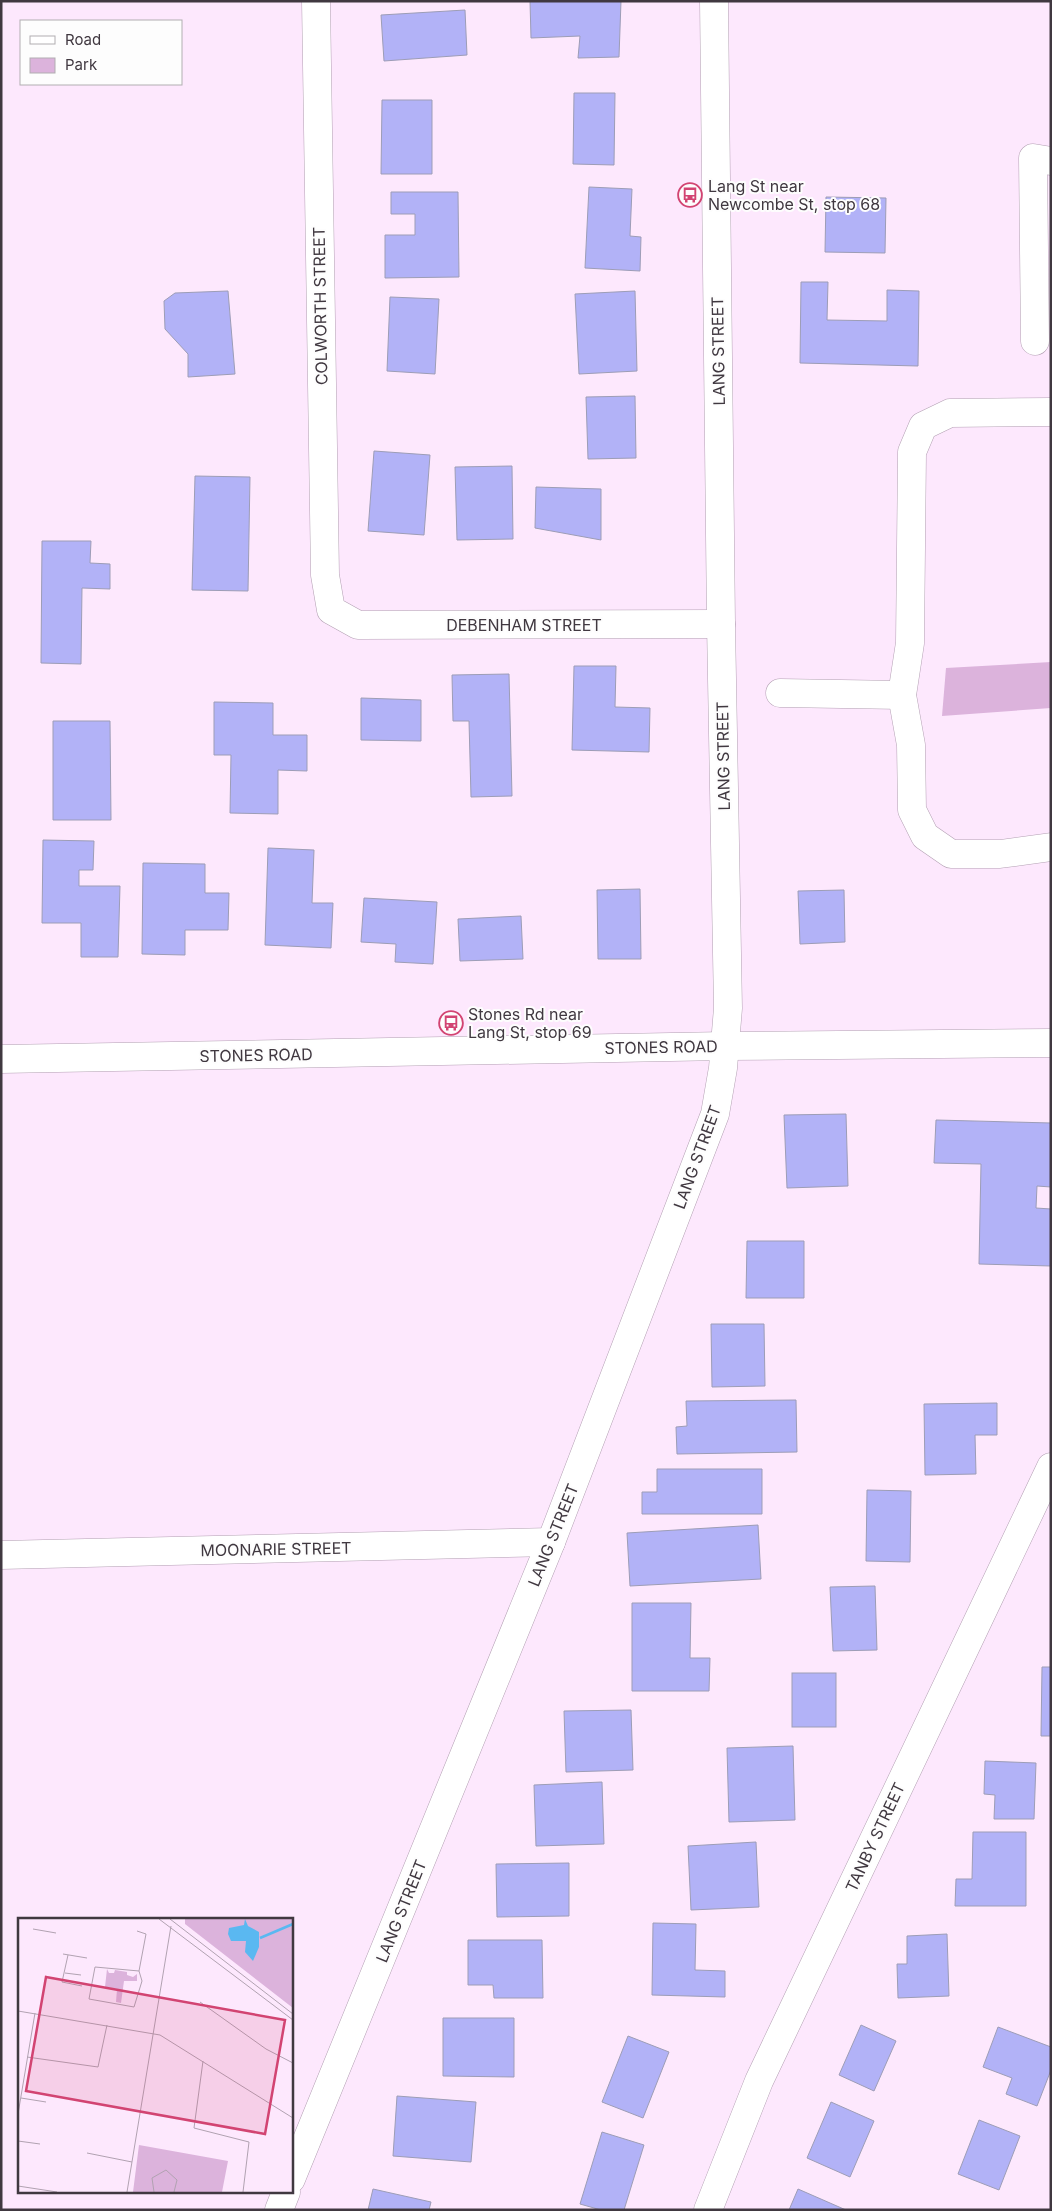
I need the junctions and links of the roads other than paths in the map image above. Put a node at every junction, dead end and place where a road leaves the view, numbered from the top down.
1 (316, 1) edge
2 (714, 1) edge
3 (1051, 161) edge
4 (1035, 341) dead end
5 (1051, 412) edge
6 (331, 610) joint
7 (721, 624) junction
8 (780, 692) dead end
9 (902, 695) junction
10 (1051, 847) edge
11 (1051, 1042) edge
12 (725, 1046) junction
13 (1, 1059) edge
14 (1051, 1467) edge
15 (551, 1542) junction
16 (1, 1555) edge
17 (292, 2178) edge
18 (285, 2194) edge
19 (279, 2210) edge
20 (708, 2210) edge

1 - 6 street, COLWORTH STREET
2 - 7 street, LANG STREET
3 - 4 street
5 - 9 street
6 - 7 street, DEBENHAM STREET
7 - 12 street, LANG STREET
8 - 9 street
9 - 10 street
11 - 12 street, STONES ROAD
12 - 13 street, STONES ROAD
12 - 15 street, LANG STREET
14 - 20 street, TANBY STREET
15 - 16 street, MOONARIE STREET
15 - 17 street, LANG STREET
18 - 19 street

